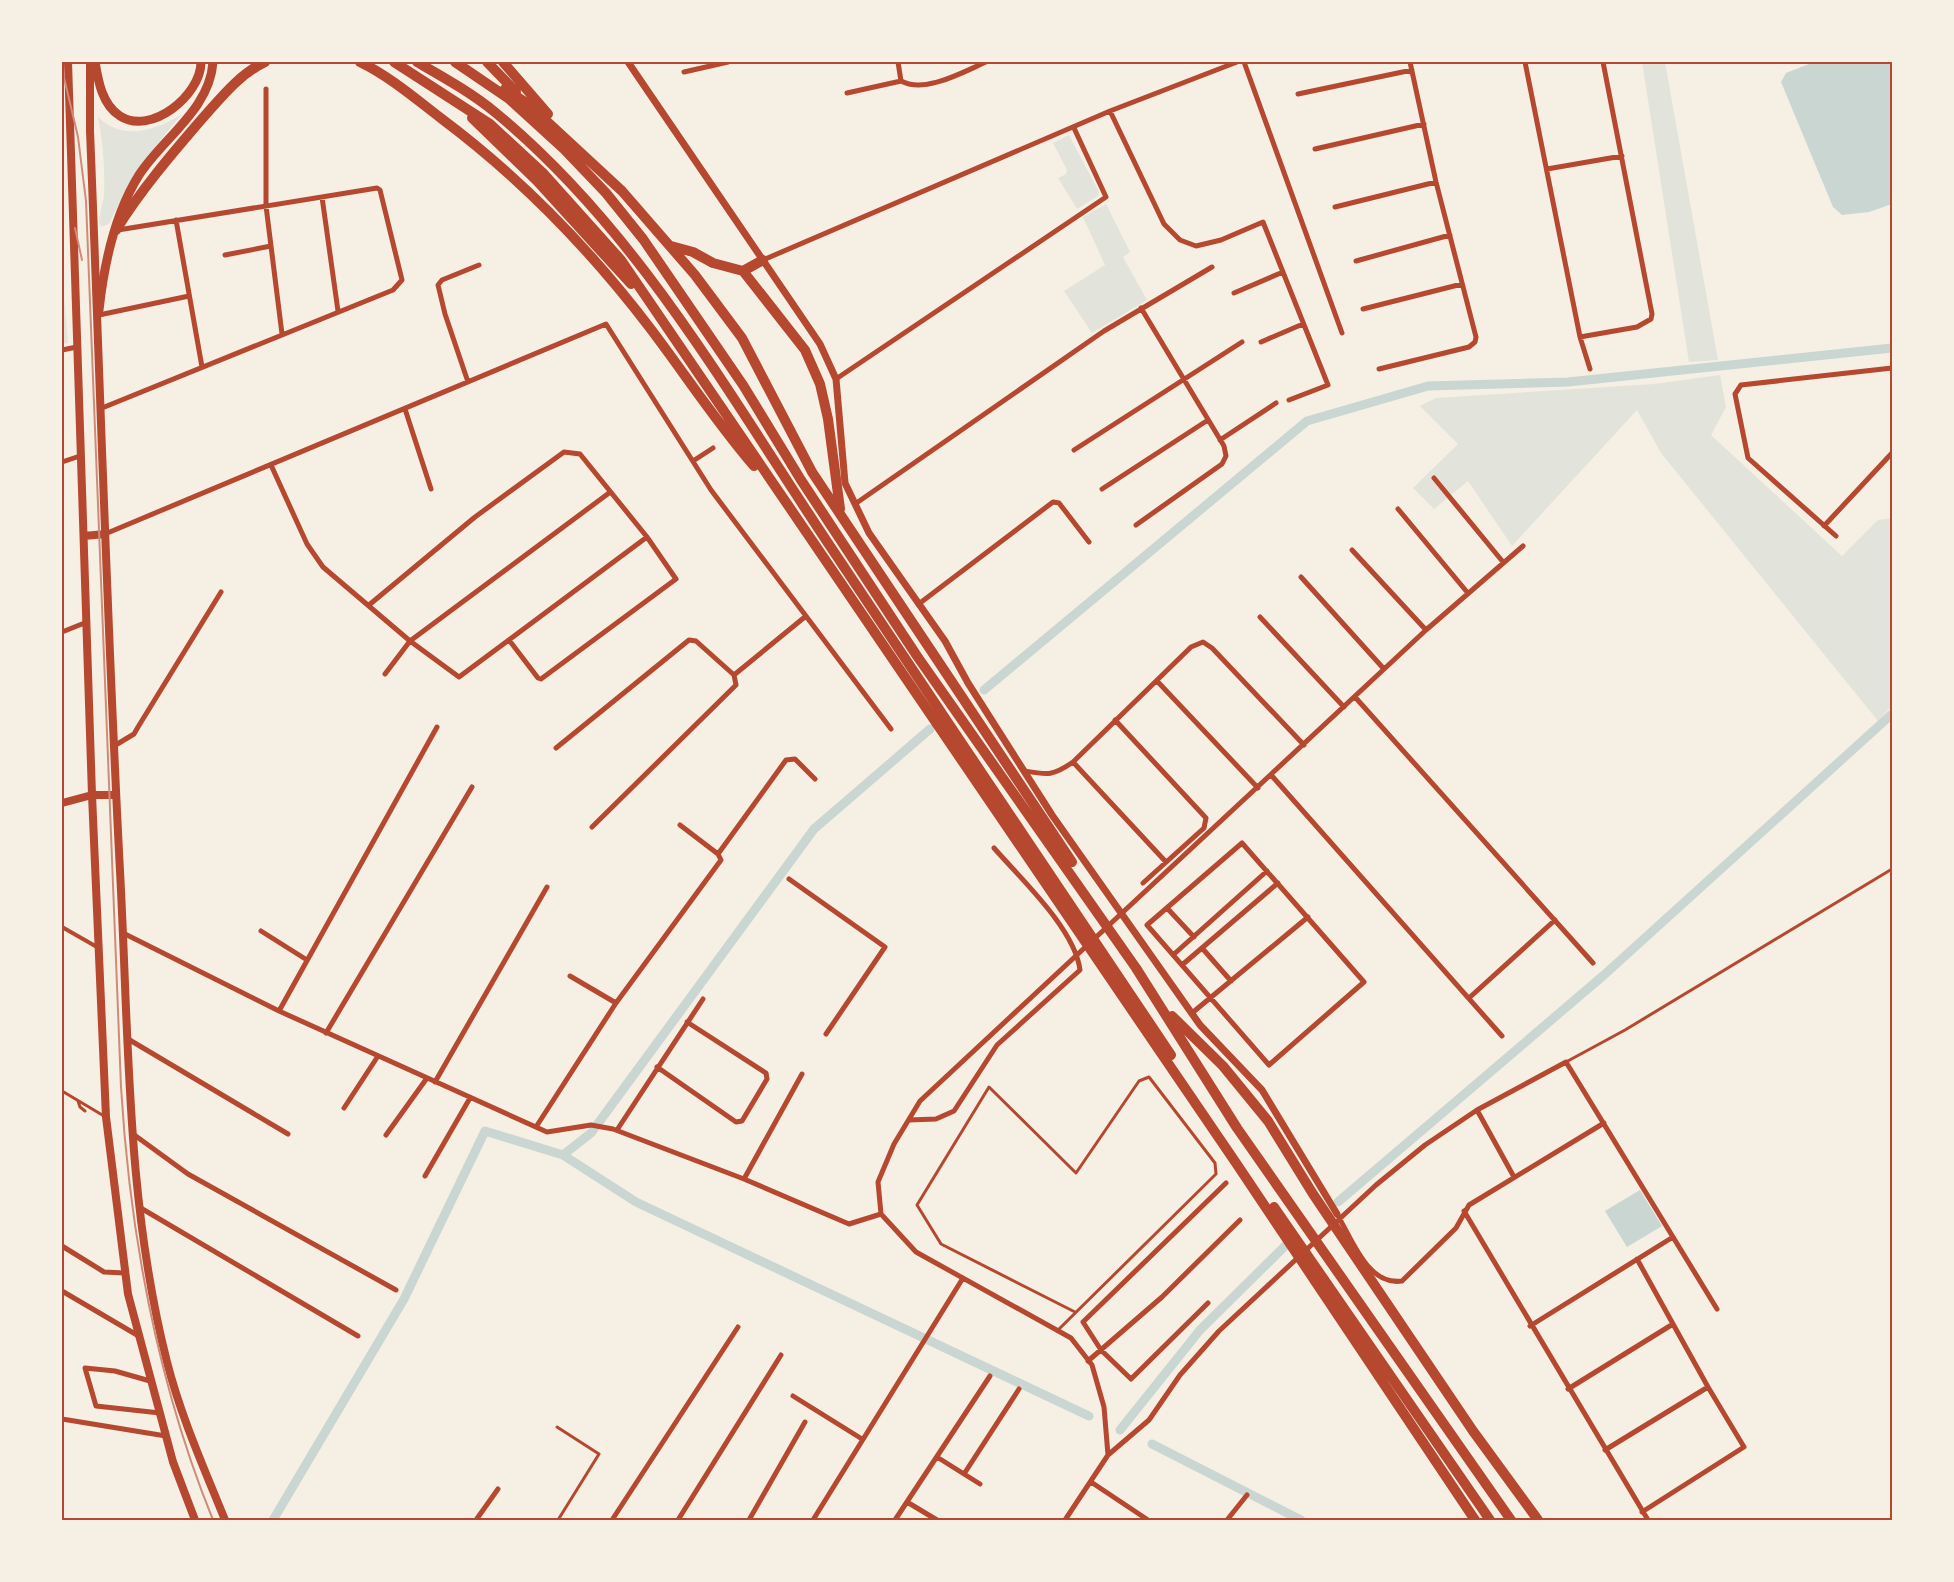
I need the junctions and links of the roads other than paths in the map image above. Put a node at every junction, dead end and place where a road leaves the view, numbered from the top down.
1 (68, 62) edge
2 (90, 62) edge
3 (95, 62) edge
4 (201, 62) edge
5 (213, 62) edge
6 (265, 62) edge
7 (360, 62) edge
8 (394, 62) edge
9 (417, 62) edge
10 (425, 62) edge
11 (455, 62) edge
12 (462, 62) edge
13 (487, 62) edge
14 (503, 62) edge
15 (628, 62) edge
16 (728, 62) edge
17 (898, 62) edge
18 (986, 62) edge
19 (1237, 62) edge
20 (1244, 62) edge
21 (1410, 62) edge
22 (1525, 62) edge
23 (1603, 62) edge
24 (1412, 70) junction
25 (684, 72) dead end
26 (901, 81) junction
27 (266, 89) dead end
28 (62, 91) edge
29 (847, 93) dead end
30 (1298, 94) dead end
31 (528, 104) junction
32 (70, 110) junction
33 (1110, 111) junction
34 (1424, 124) junction
35 (1074, 128) junction
36 (573, 145) junction
37 (1315, 149) dead end
38 (1622, 156) junction
39 (1547, 169) junction
40 (1436, 182) junction
41 (322, 197) junction
42 (266, 206) junction
43 (1335, 207) dead end
44 (176, 220) junction
45 (116, 230) junction
46 (1450, 235) junction
47 (271, 246) junction
48 (670, 246) junction
49 (225, 255) dead end
50 (762, 260) junction
51 (1356, 261) dead end
52 (479, 266) dead end
53 (1212, 267) dead end
54 (742, 271) junction
55 (1283, 272) junction
56 (1462, 284) junction
57 (1234, 293) dead end
58 (189, 296) junction
59 (1141, 308) junction
60 (1363, 309) dead end
61 (338, 311) junction
62 (657, 311) junction
63 (99, 313) junction
64 (1303, 324) junction
65 (1342, 333) dead end
66 (282, 334) junction
67 (1580, 337) junction
68 (1242, 342) dead end
69 (1261, 342) dead end
70 (77, 347) junction
71 (62, 350) edge
72 (202, 367) junction
73 (1893, 368) edge
74 (1379, 369) dead end
75 (1590, 369) dead end
76 (836, 379) junction
77 (1184, 380) junction
78 (468, 382) junction
79 (1289, 400) dead end
80 (1276, 404) dead end
81 (102, 408) junction
82 (405, 409) junction
83 (1208, 420) junction
84 (1220, 440) junction
85 (713, 448) dead end
86 (1074, 450) dead end
87 (1893, 453) edge
88 (80, 456) junction
89 (693, 461) junction
90 (62, 462) edge
91 (271, 465) junction
92 (1434, 478) dead end
93 (431, 489) dead end
94 (1102, 489) dead end
95 (609, 493) junction
96 (784, 500) junction
97 (855, 504) junction
98 (1398, 509) dead end
99 (843, 520) junction
100 (1136, 525) dead end
101 (1824, 526) junction
102 (105, 534) junction
103 (84, 536) junction
104 (1836, 536) dead end
105 (647, 537) junction
106 (1089, 542) dead end
107 (1523, 546) dead end
108 (1352, 550) dead end
109 (1503, 562) junction
110 (1301, 577) dead end
111 (221, 592) dead end
112 (1467, 592) junction
113 (920, 603) junction
114 (369, 605) junction
115 (806, 616) junction
116 (1260, 617) dead end
117 (87, 622) junction
118 (1426, 630) junction
119 (62, 632) edge
120 (509, 640) junction
121 (410, 641) junction
122 (1384, 669) junction
123 (385, 674) dead end
124 (734, 675) junction
125 (1157, 681) junction
126 (1355, 697) junction
127 (1344, 708) junction
128 (1115, 720) junction
129 (437, 727) dead end
130 (891, 729) dead end
131 (1304, 745) junction
132 (114, 746) junction
133 (556, 748) dead end
134 (1073, 762) junction
135 (1025, 771) junction
136 (1272, 776) junction
137 (815, 779) dead end
138 (472, 787) dead end
139 (1258, 788) junction
140 (92, 795) junction
141 (116, 795) junction
142 (62, 803) edge
143 (680, 825) dead end
144 (592, 827) dead end
145 (994, 848) dead end
146 (718, 854) junction
147 (1166, 862) junction
148 (1893, 869) edge
149 (1268, 871) junction
150 (789, 879) dead end
151 (1143, 883) dead end
152 (1278, 883) junction
153 (547, 887) dead end
154 (1167, 908) junction
155 (1308, 918) junction
156 (1555, 920) junction
157 (62, 927) edge
158 (261, 931) dead end
159 (123, 933) junction
160 (1194, 937) junction
161 (98, 948) junction
162 (1202, 948) junction
163 (1173, 955) junction
164 (307, 960) junction
165 (1593, 963) dead end
166 (1182, 965) junction
167 (570, 976) dead end
168 (1231, 981) junction
169 (1211, 998) junction
170 (1469, 998) junction
171 (703, 999) dead end
172 (616, 1003) junction
173 (1159, 1003) junction
174 (279, 1011) junction
175 (1192, 1013) junction
176 (687, 1022) junction
177 (326, 1033) junction
178 (826, 1034) dead end
179 (1502, 1036) dead end
180 (128, 1039) junction
181 (378, 1056) junction
182 (1566, 1062) junction
183 (657, 1068) junction
184 (802, 1074) dead end
185 (427, 1078) junction
186 (435, 1082) junction
187 (62, 1091) edge
188 (471, 1098) junction
189 (344, 1108) dead end
190 (1477, 1110) junction
191 (106, 1117) junction
192 (909, 1120) junction
193 (1604, 1123) junction
194 (536, 1127) junction
195 (615, 1130) junction
196 (131, 1133) junction
197 (288, 1134) dead end
198 (386, 1135) dead end
199 (425, 1176) dead end
200 (1514, 1178) junction
201 (744, 1179) junction
202 (1227, 1183) dead end
203 (137, 1207) junction
204 (1464, 1211) junction
205 (881, 1214) junction
206 (1337, 1214) joint
207 (1240, 1220) dead end
208 (1673, 1237) junction
209 (62, 1246) edge
210 (1637, 1259) junction
211 (125, 1273) junction
212 (963, 1278) junction
213 (396, 1290) dead end
214 (62, 1291) edge
215 (1208, 1303) dead end
216 (1717, 1309) dead end
217 (1075, 1312) junction
218 (1673, 1324) junction
219 (1530, 1326) junction
220 (738, 1327) dead end
221 (1057, 1331) junction
222 (137, 1335) junction
223 (357, 1336) dead end
224 (1101, 1350) junction
225 (781, 1354) dead end
226 (1088, 1361) junction
227 (990, 1376) dead end
228 (150, 1381) junction
229 (1708, 1387) junction
230 (1019, 1389) dead end
231 (1568, 1389) junction
232 (793, 1396) dead end
233 (159, 1413) junction
234 (62, 1419) edge
235 (805, 1422) dead end
236 (557, 1427) dead end
237 (166, 1436) junction
238 (862, 1439) junction
239 (1605, 1450) junction
240 (1108, 1455) junction
241 (937, 1457) junction
242 (964, 1474) junction
243 (1091, 1482) junction
244 (980, 1484) dead end
245 (498, 1489) dead end
246 (1247, 1495) dead end
247 (907, 1502) junction
248 (1642, 1512) junction
249 (195, 1521) edge
250 (225, 1521) edge
251 (476, 1521) edge
252 (558, 1521) edge
253 (612, 1521) edge
254 (678, 1521) edge
255 (749, 1521) edge
256 (813, 1521) edge
257 (895, 1521) edge
258 (937, 1521) edge
259 (1065, 1521) edge
260 (1148, 1521) edge
261 (1227, 1521) edge
262 (1475, 1521) edge
263 (1490, 1521) edge
264 (1502, 1521) edge
265 (1511, 1521) edge
266 (1538, 1521) edge
267 (1647, 1521) edge

1 - 32 main road
2 - 63 main road
3 - 4 highway
5 - 45 highway
6 - 45 highway
7 - 96 highway
8 - 62 highway
9 - 263 highway
10 - 62 highway
11 - 173 highway
12 - 31 highway
13 - 31 highway
14 - 36 highway
15 - 50 street
16 - 25 street
17 - 26 street
18 - 26 street
19 - 33 street
20 - 65 street
21 - 24 street
22 - 39 street
23 - 38 street
24 - 30 street
24 - 34 street
26 - 29 street
27 - 42 street
28 - 32 main road
31 - 36 highway
32 - 70 main road
33 - 35 street
33 - 55 street
34 - 37 street
34 - 40 street
35 - 50 street
35 - 76 street
36 - 48 highway
38 - 39 street
38 - 67 street
39 - 67 street
40 - 43 street
40 - 46 street
41 - 42 street
41 - 61 street
41 - 61 street
42 - 44 street
42 - 47 street
44 - 45 street
44 - 58 street
45 - 63 highway
46 - 51 street
46 - 56 street
47 - 49 street
47 - 66 street
48 - 54 highway
48 - 99 highway
50 - 54 highway
50 - 76 street
52 - 78 street
53 - 59 street
54 - 99 highway
55 - 57 street
55 - 64 street
56 - 60 street
56 - 74 street
58 - 63 street
58 - 72 street
59 - 77 street
59 - 97 street
61 - 66 street
62 - 96 highway
63 - 81 main road
64 - 69 street
64 - 79 street
66 - 72 street
67 - 75 street
68 - 77 street
70 - 71 street
70 - 88 main road
72 - 81 street
73 - 101 street
76 - 97 street
77 - 83 street
77 - 86 street
78 - 82 street
78 - 89 street
80 - 84 street
81 - 102 main road
82 - 91 street
82 - 93 street
83 - 84 street
83 - 94 street
84 - 100 street
85 - 89 street
87 - 101 street
88 - 90 street
88 - 103 main road
89 - 115 street
91 - 102 street
91 - 114 street
92 - 109 street
95 - 105 street
95 - 114 street
95 - 121 street
96 - 262 highway
97 - 113 street
98 - 112 street
99 - 264 highway
101 - 104 street
102 - 103 main road
102 - 132 main road
103 - 117 main road
105 - 120 street
105 - 120 street
106 - 113 street
107 - 109 street
108 - 118 street
109 - 112 street
110 - 122 street
111 - 132 street
112 - 118 street
113 - 135 street
114 - 121 street
115 - 124 street
115 - 130 street
116 - 127 street
117 - 119 street
117 - 140 main road
118 - 122 street
120 - 121 street
121 - 123 street
122 - 126 street
124 - 133 street
124 - 144 street
125 - 128 street
125 - 131 street
125 - 139 street
126 - 127 street
126 - 156 street
127 - 131 street
128 - 134 street
128 - 147 street
129 - 164 street
131 - 136 street
132 - 141 main road
134 - 135 street
134 - 147 street
135 - 175 street
136 - 139 street
136 - 170 street
137 - 146 street
138 - 177 street
139 - 192 street
140 - 141 main road
140 - 142 main road
140 - 161 main road
141 - 159 main road
143 - 146 street
145 - 192 street
146 - 172 street
147 - 151 street
148 - 182 lane
149 - 152 street
149 - 154 street
149 - 160 street
150 - 178 street
152 - 155 street
152 - 162 street
153 - 186 street
154 - 160 street
154 - 163 street
155 - 168 street
155 - 169 street
156 - 165 street
156 - 170 street
157 - 161 street
158 - 164 street
159 - 174 street
159 - 180 main road
160 - 163 street
161 - 191 main road
162 - 166 street
162 - 168 street
163 - 166 street
164 - 174 street
166 - 169 street
167 - 172 street
168 - 169 street
169 - 175 street
170 - 179 street
171 - 176 street
172 - 194 street
173 - 265 highway
173 - 266 highway
174 - 177 street
175 - 206 street
176 - 183 street
176 - 183 street
177 - 181 street
180 - 196 main road
180 - 197 street
181 - 185 street
181 - 189 street
182 - 190 street
182 - 193 street
183 - 195 street
184 - 201 street
185 - 186 street
185 - 198 street
186 - 188 street
187 - 191 lane
188 - 194 street
188 - 199 street
190 - 200 street
190 - 240 street
191 - 211 main road
192 - 205 street
193 - 200 street
193 - 208 street
194 - 195 street
195 - 201 street
196 - 203 main road
196 - 213 street
200 - 204 street
201 - 205 street
202 - 224 street
203 - 223 street
203 - 250 main road
204 - 206 street
204 - 219 street
205 - 212 street
207 - 224 street
208 - 210 street
208 - 216 street
209 - 211 street
210 - 218 street
210 - 219 street
211 - 222 main road
212 - 221 street
212 - 238 street
214 - 222 street
215 - 224 street
217 - 217 lane
217 - 221 lane
218 - 229 street
218 - 231 street
219 - 231 street
220 - 253 street
221 - 226 street
222 - 228 main road
224 - 226 street
225 - 254 street
226 - 240 street
227 - 241 street
228 - 233 main road
228 - 233 street
229 - 239 street
229 - 248 street
230 - 242 street
231 - 239 street
232 - 238 street
233 - 237 main road
234 - 237 street
235 - 255 street
236 - 252 lane
237 - 249 main road
238 - 256 street
239 - 248 street
240 - 243 street
241 - 242 street
241 - 247 street
242 - 244 street
243 - 259 street
243 - 260 street
245 - 251 street
246 - 261 street
247 - 257 street
247 - 258 street
248 - 267 street

